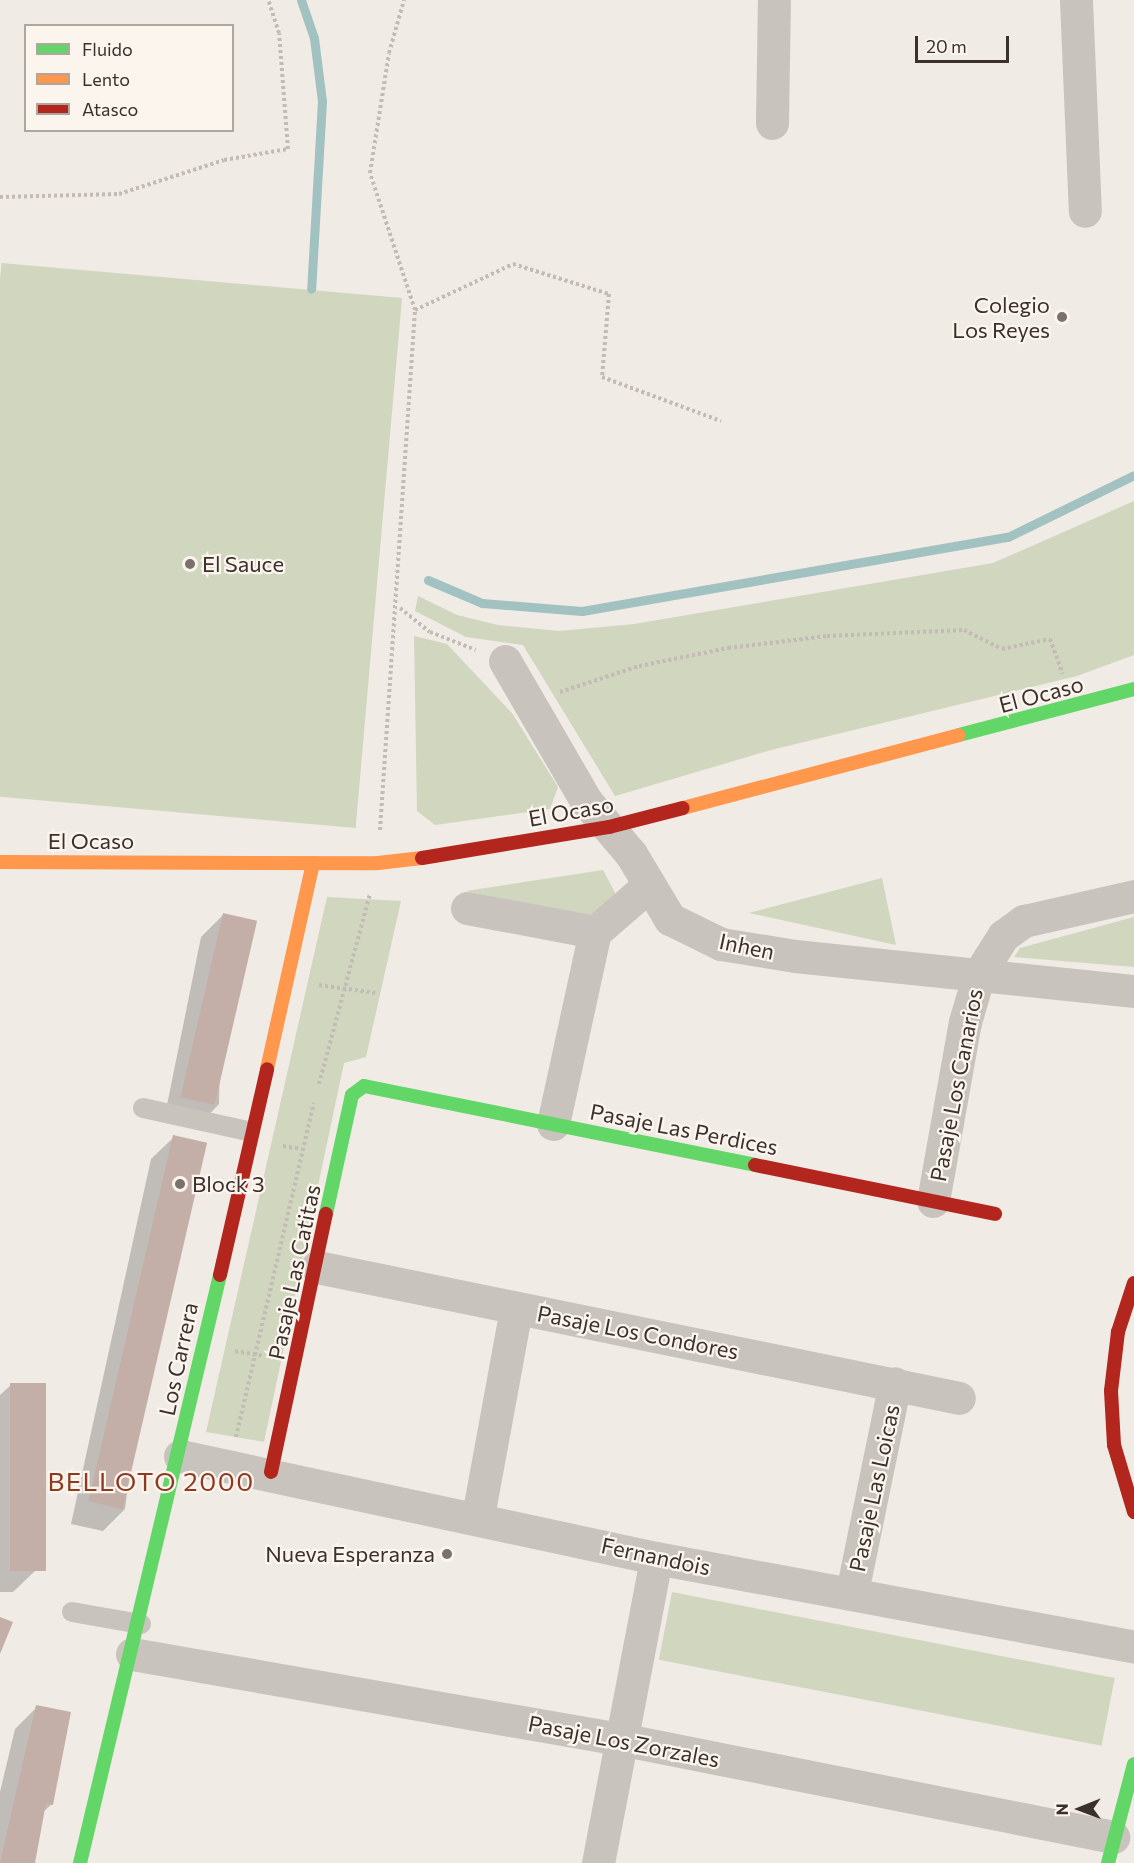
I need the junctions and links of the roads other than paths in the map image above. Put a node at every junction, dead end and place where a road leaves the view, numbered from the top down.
1 (774, 0) edge
2 (1076, 0) edge
3 (772, 123) dead end
4 (1085, 212) dead end
5 (505, 661) road end
6 (1134, 689) edge
7 (609, 827) junction
8 (0, 862) edge
9 (313, 863) junction
10 (649, 885) junction
11 (1134, 896) edge
12 (467, 908) dead end
13 (595, 932) junction
14 (979, 974) junction
15 (1134, 991) edge
16 (364, 1086) joint
17 (143, 1108) dead end
18 (552, 1124) junction
19 (248, 1135) junction
20 (933, 1201) junction
21 (995, 1214) dead end
22 (317, 1268) junction
23 (1134, 1283) edge
24 (516, 1308) junction
25 (895, 1383) junction
26 (959, 1398) dead end
27 (180, 1455) junction
28 (271, 1472) junction
29 (1134, 1512) edge
30 (478, 1516) junction
31 (656, 1558) junction
32 (852, 1592) junction
33 (72, 1612) dead end
34 (136, 1639) junction
35 (1134, 1647) edge
36 (620, 1739) junction
37 (1134, 1764) edge
38 (1111, 1850) edge
39 (82, 1863) edge
40 (598, 1863) edge

1 - 3 street
2 - 4 street
5 - 7 street, Inhen
6 - 7 street, El Ocaso
7 - 9 street, El Ocaso
7 - 10 street, Inhen
8 - 9 street, El Ocaso
9 - 19 street, Los Carrera
10 - 13 street
10 - 14 street, Inhen
11 - 14 street, Pasaje Los Canarios
12 - 13 street
13 - 18 street
14 - 15 street, Inhen
14 - 20 street, Pasaje Los Canarios
16 - 18 street, Pasaje Las Perdices
16 - 22 street, Pasaje Las Catitas
17 - 19 lane
18 - 20 street, Pasaje Las Perdices
19 - 27 street, Los Carrera
20 - 21 street, Pasaje Las Perdices
22 - 24 street, Pasaje Los Condores
22 - 28 street, Pasaje Las Catitas
23 - 29 street
24 - 25 street, Pasaje Los Condores
24 - 30 street
25 - 26 street, Pasaje Los Condores
25 - 32 street, Pasaje Las Loicas
27 - 28 street, Fernandois
27 - 34 street, Los Carrera
28 - 30 street, Fernandois
30 - 31 street, Fernandois
31 - 32 street, Fernandois
31 - 36 street
32 - 35 street, Fernandois
33 - 34 lane
34 - 36 street, Pasaje Los Zorzales
34 - 39 street, Los Carrera
36 - 38 street, Pasaje Los Zorzales
36 - 40 street
37 - 38 street

